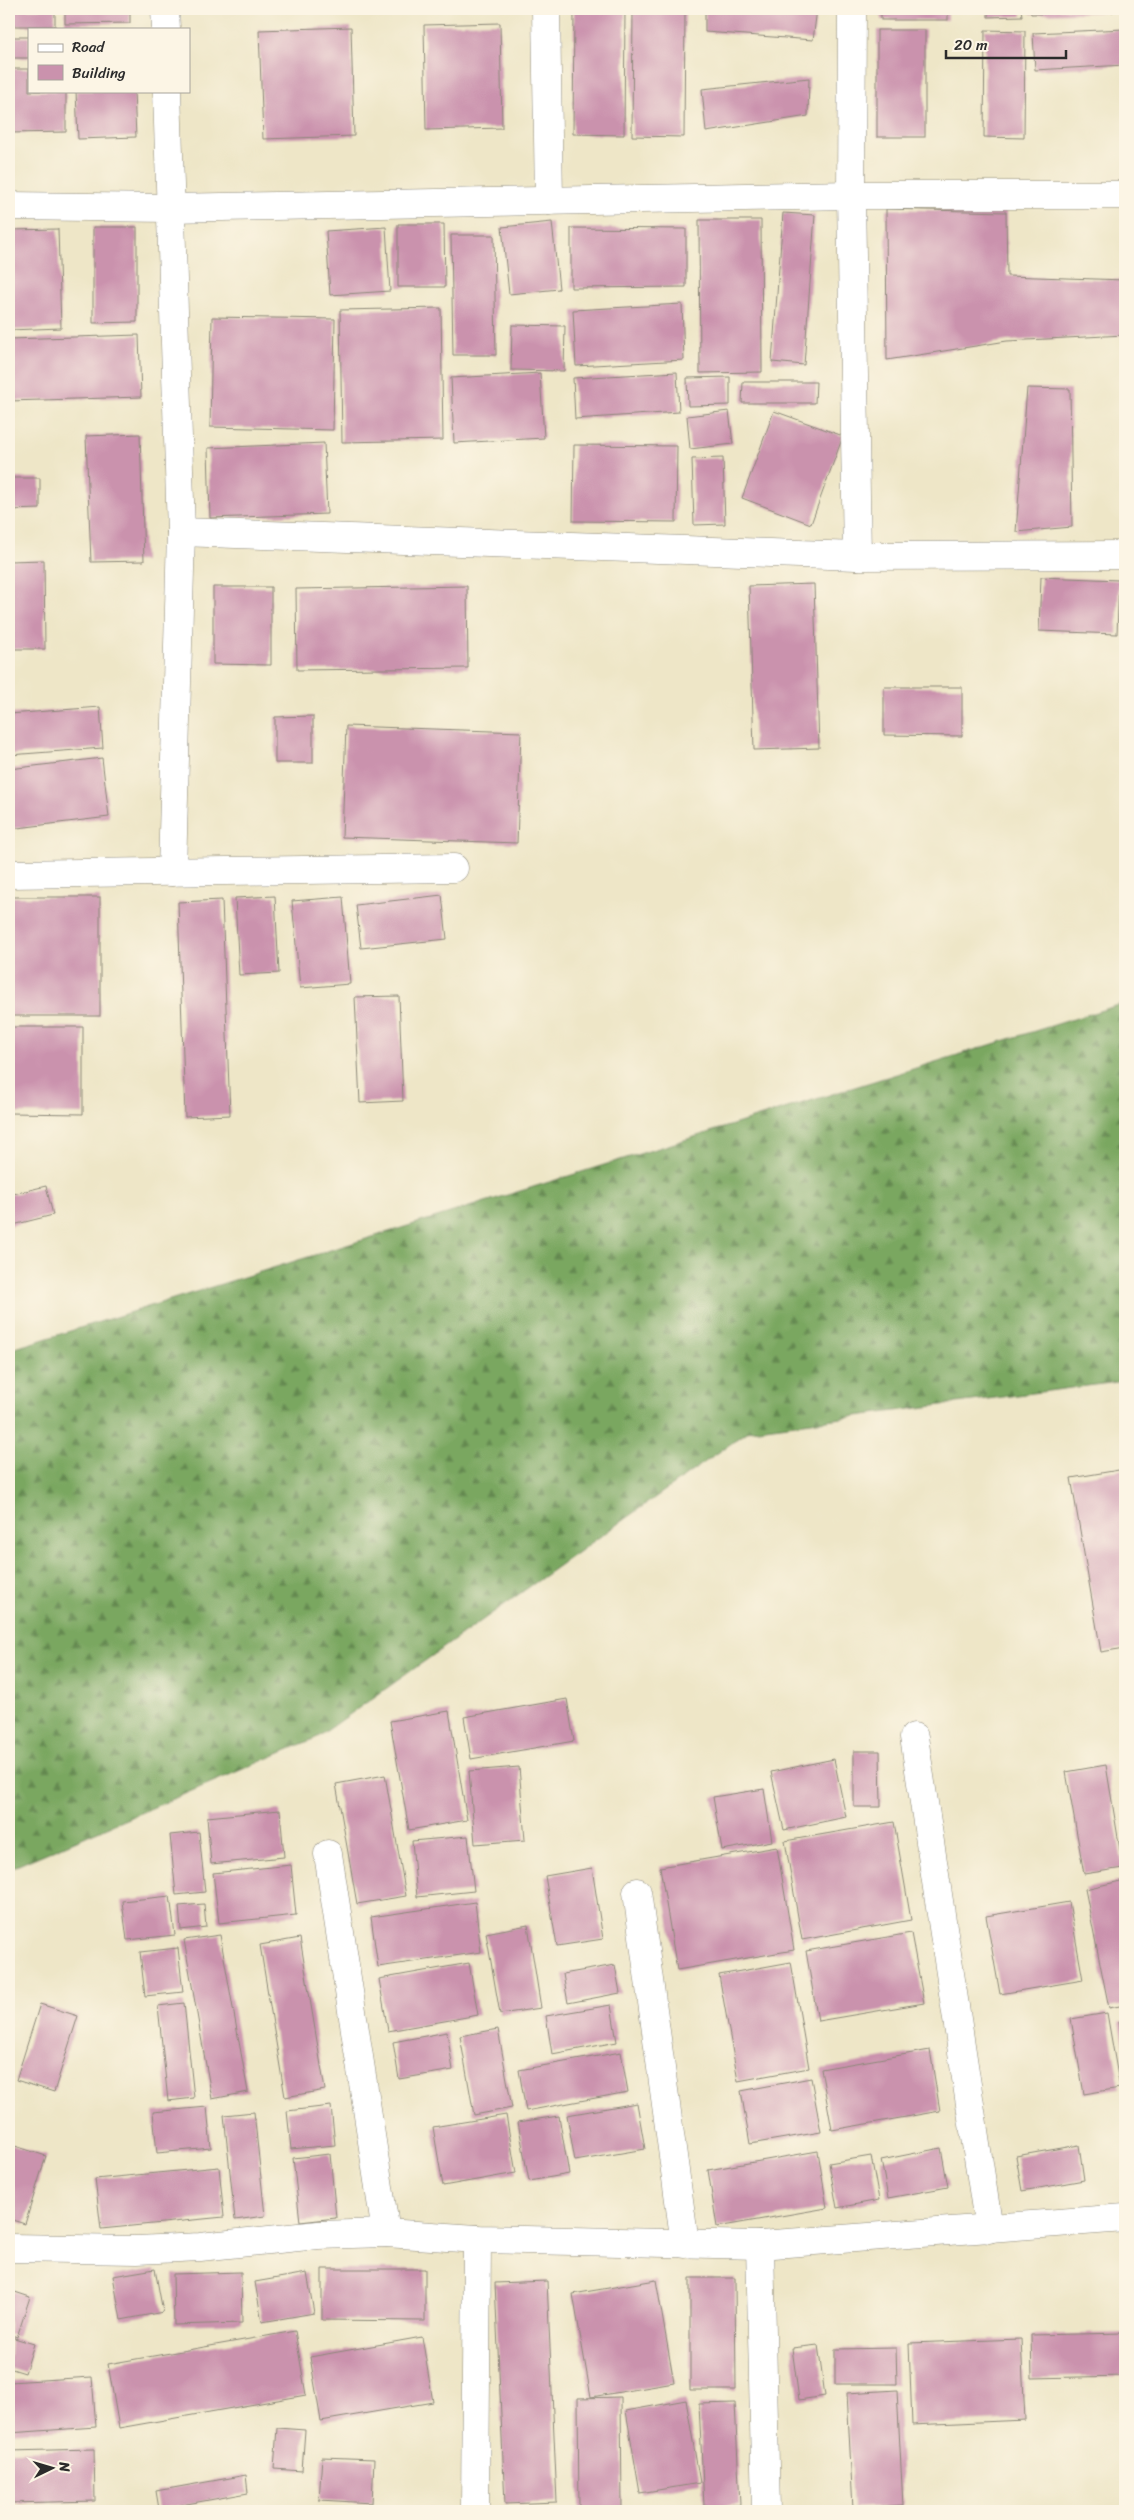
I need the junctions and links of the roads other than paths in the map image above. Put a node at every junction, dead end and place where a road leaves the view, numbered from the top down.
1 (165, 9) edge
2 (546, 9) edge
3 (852, 9) edge
4 (166, 28) edge
5 (167, 92) edge
6 (851, 195) junction
7 (1125, 195) edge
8 (548, 201) junction
9 (9, 206) edge
10 (169, 208) junction
11 (181, 532) junction
12 (1125, 555) edge
13 (857, 556) junction
14 (454, 868) dead end
15 (172, 872) junction
16 (9, 874) edge
17 (914, 1737) dead end
18 (328, 1854) dead end
19 (637, 1892) dead end
20 (1125, 2218) edge
21 (989, 2229) junction
22 (386, 2233) junction
23 (477, 2239) junction
24 (686, 2244) junction
25 (760, 2246) junction
26 (9, 2248) edge
27 (476, 2511) edge
28 (766, 2511) edge

1 - 4 street
2 - 8 street
3 - 6 street
5 - 10 street
6 - 7 street
6 - 8 street
6 - 13 street
8 - 10 street
9 - 10 street
10 - 11 street
11 - 13 street
11 - 15 street
12 - 13 street
14 - 15 street
15 - 16 street
17 - 21 street
18 - 22 street
19 - 24 street
20 - 21 street
21 - 25 street
22 - 23 street
22 - 26 street
23 - 24 street
23 - 27 street
24 - 25 street
25 - 28 street

